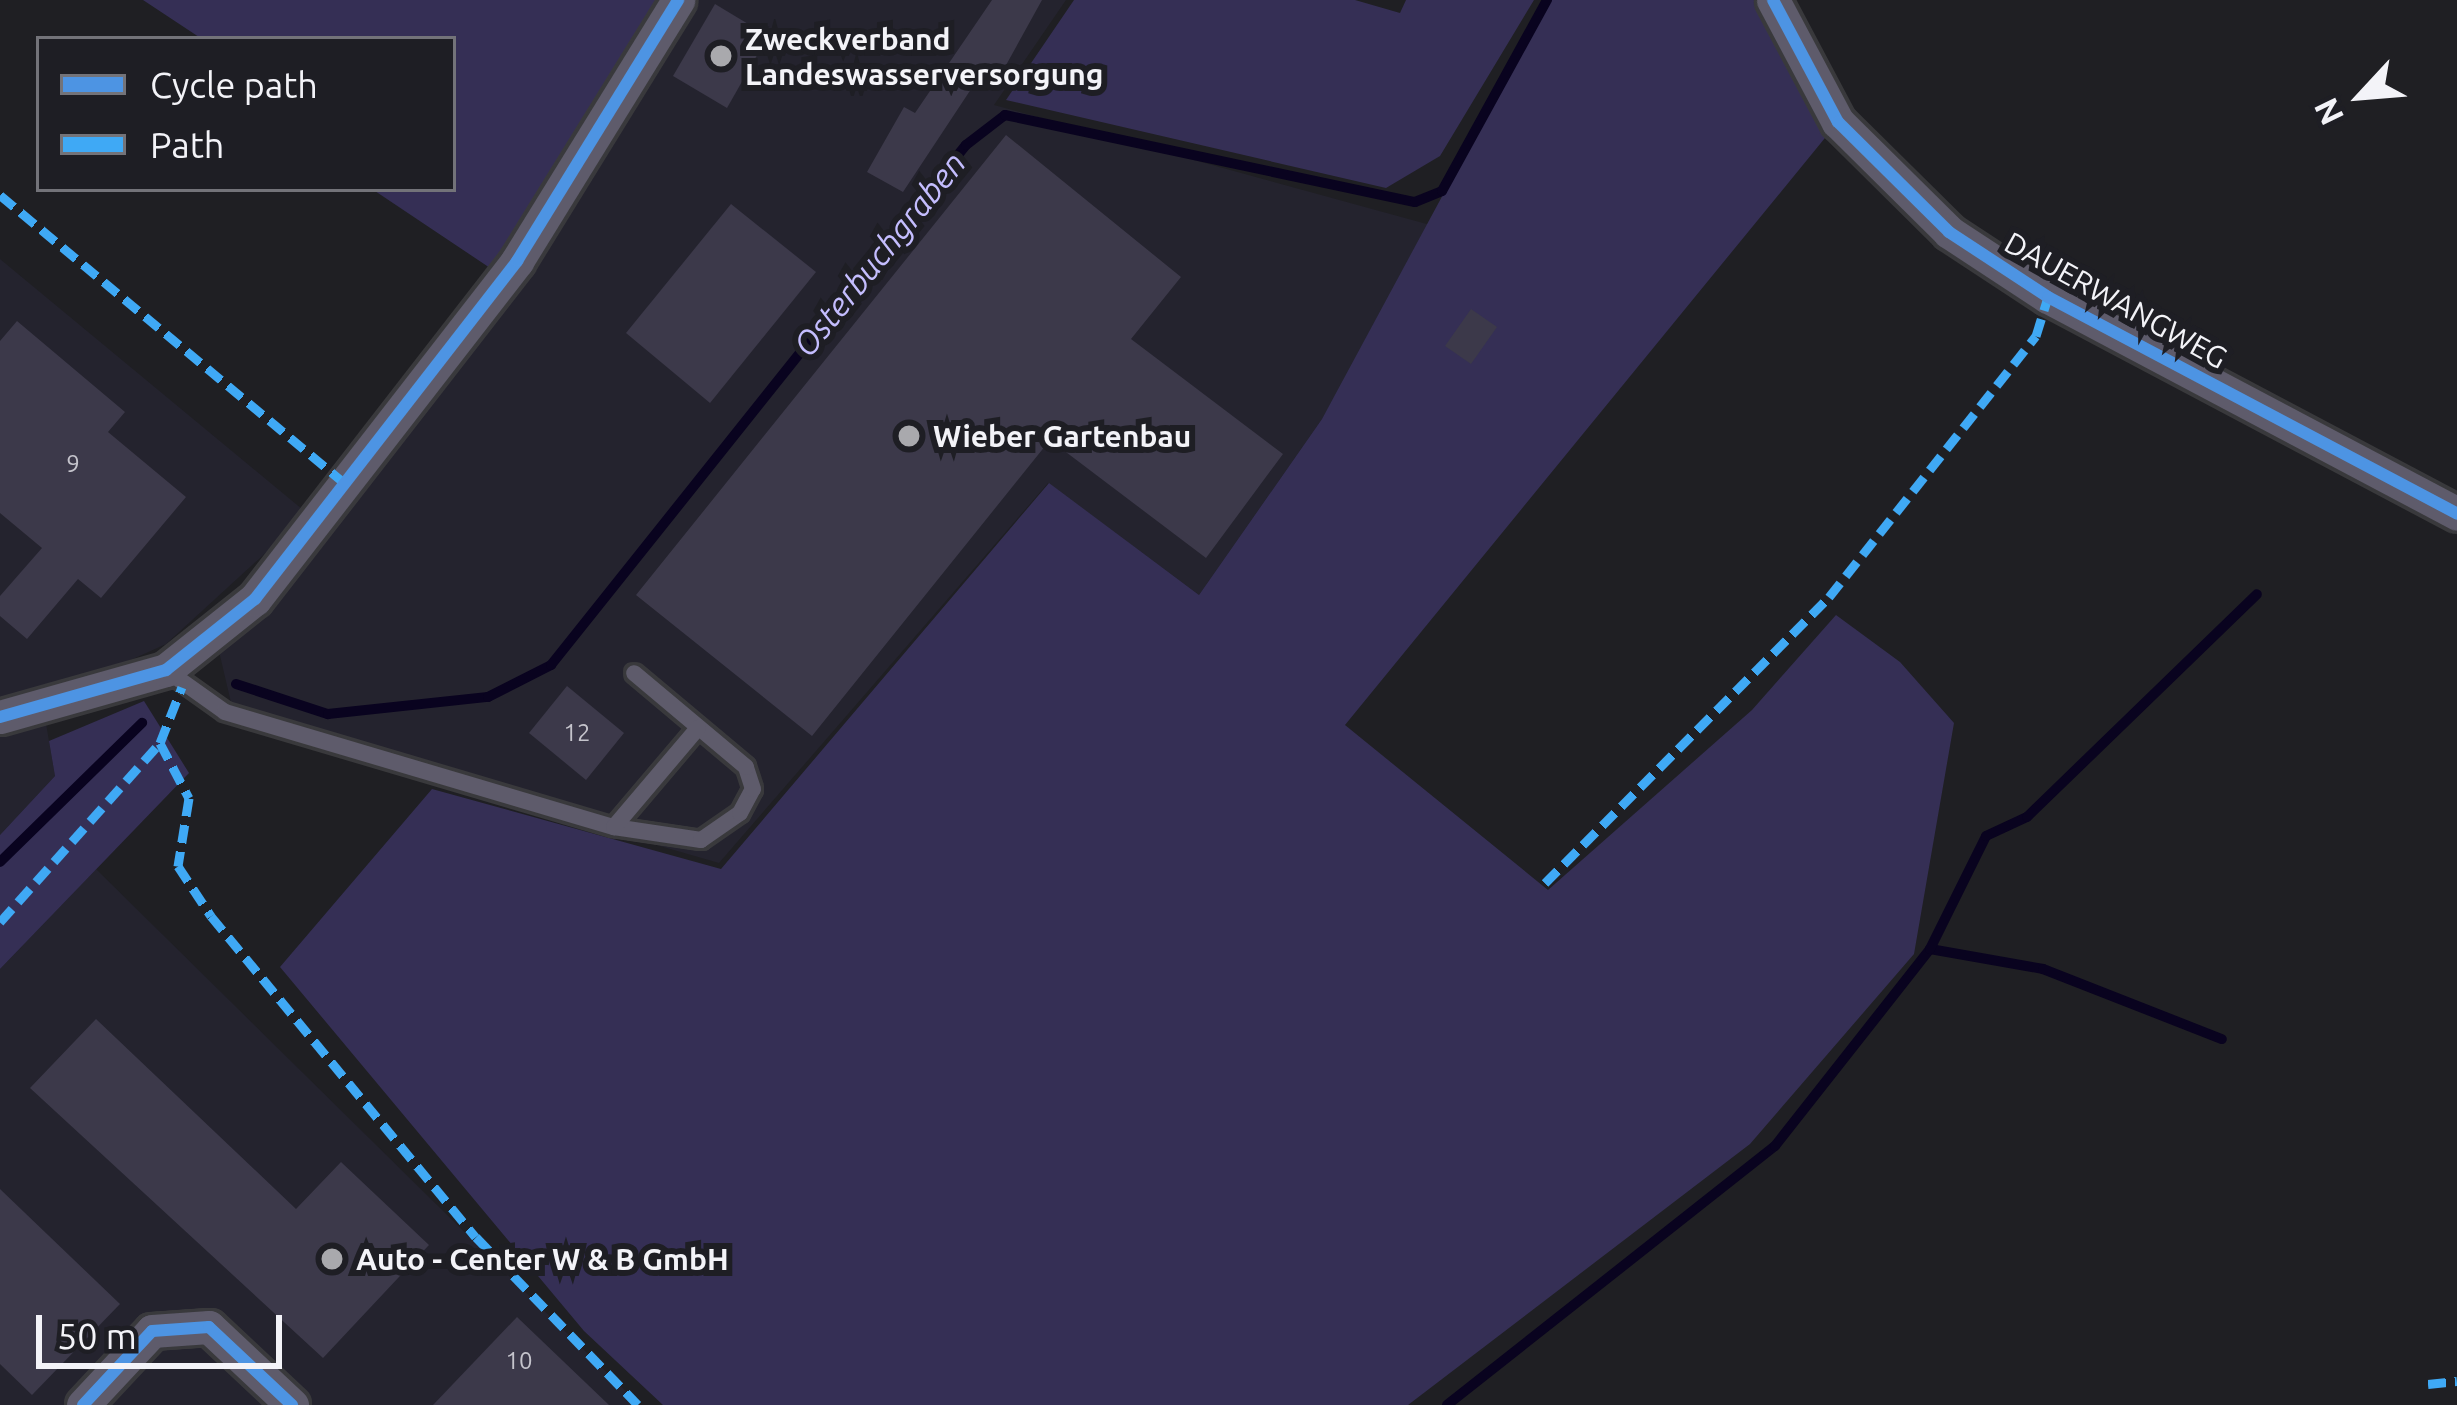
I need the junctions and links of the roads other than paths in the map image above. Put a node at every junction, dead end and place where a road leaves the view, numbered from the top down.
1 (678, 0) edge
2 (1773, 0) edge
3 (2457, 514) edge
4 (166, 670) junction
5 (634, 674) dead end
6 (0, 717) edge
7 (698, 728) junction
8 (614, 827) junction
9 (82, 1405) edge
10 (292, 1405) edge

1 - 4 street
2 - 3 street, DAUERWANGWEG
4 - 6 street
4 - 8 lane
5 - 7 lane
7 - 8 lane
7 - 8 lane
9 - 10 street

